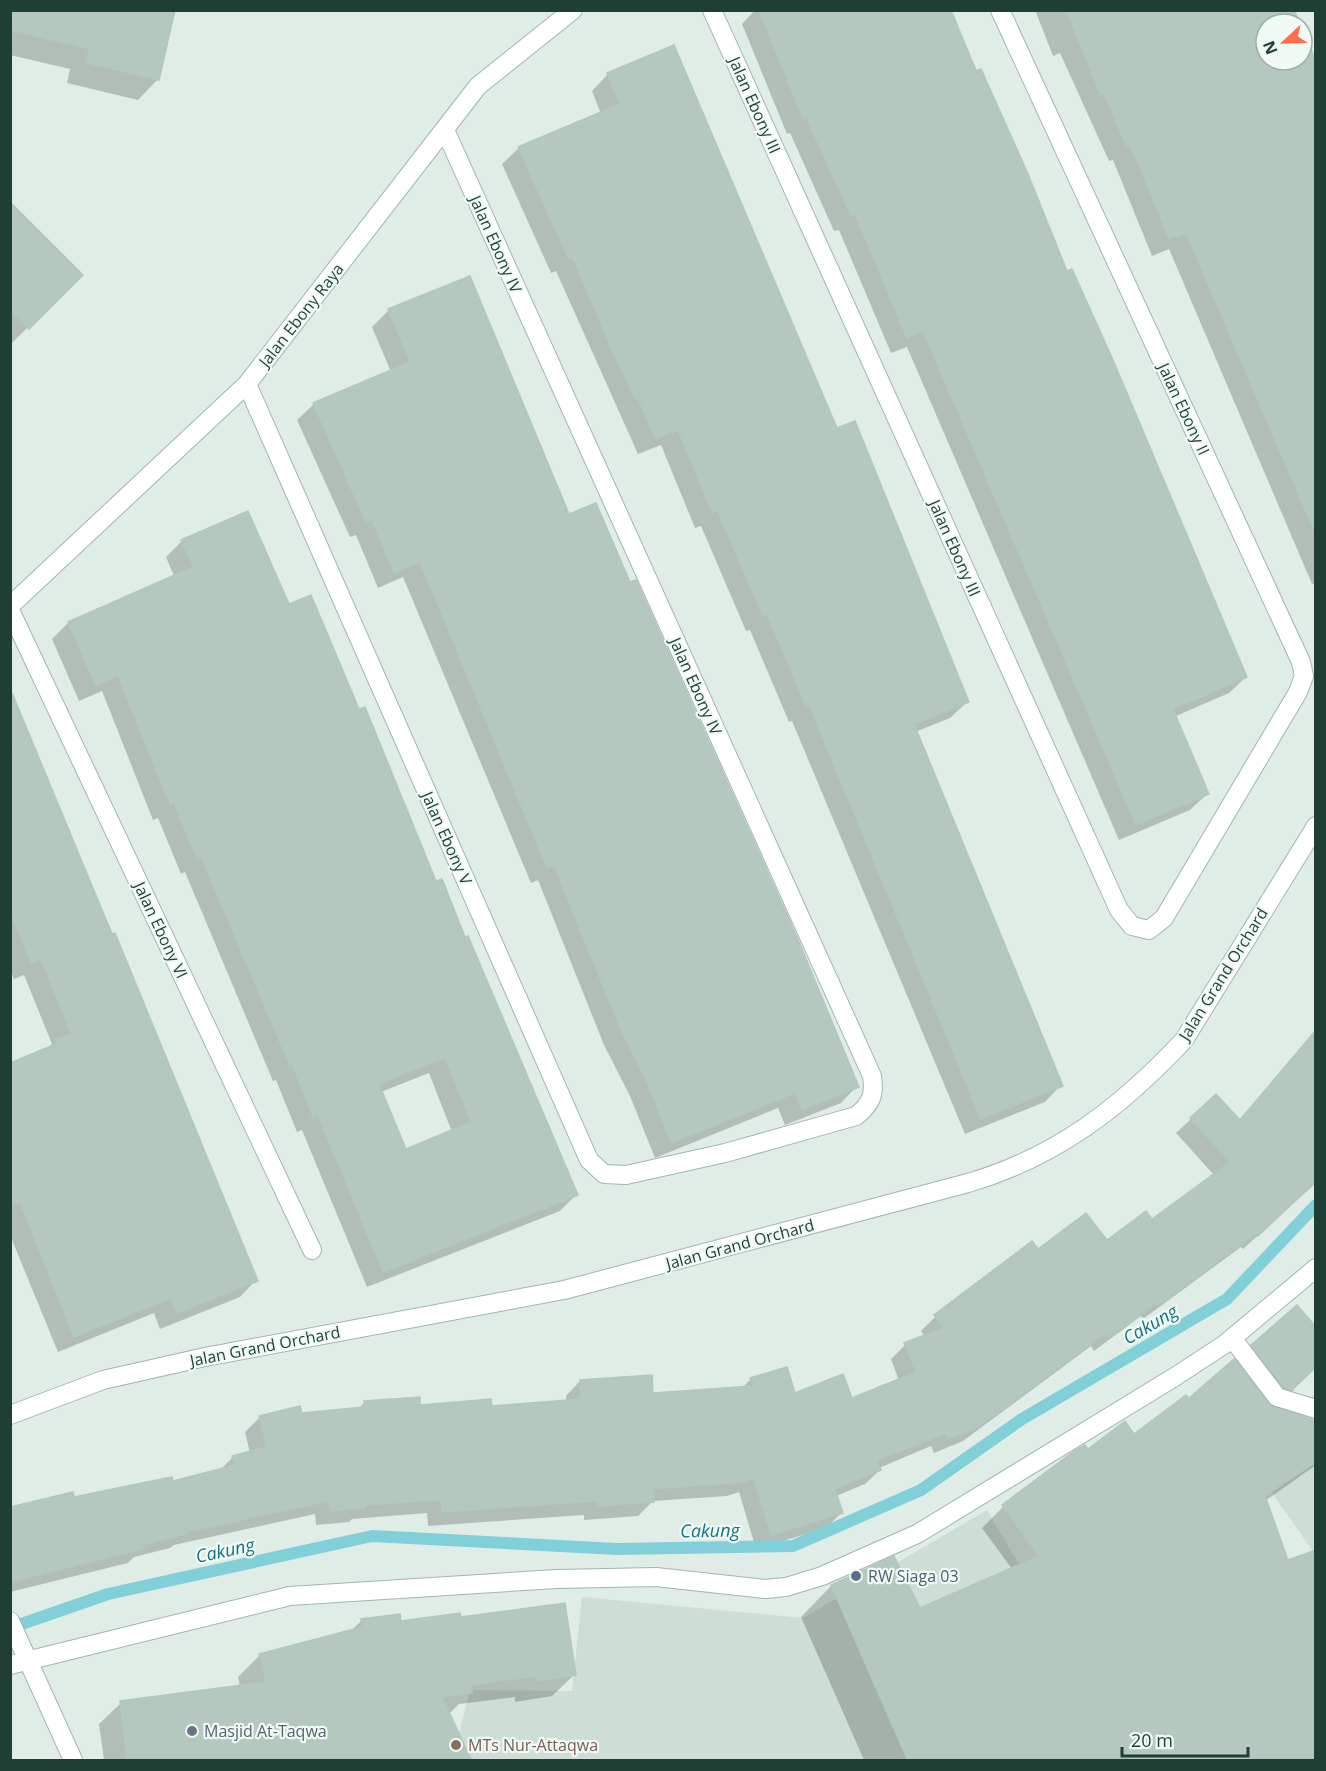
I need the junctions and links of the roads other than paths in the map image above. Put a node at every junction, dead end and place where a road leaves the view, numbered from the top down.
1 (573, 10) edge
2 (712, 10) edge
3 (1000, 10) edge
4 (445, 130) junction
5 (247, 384) junction
6 (10, 608) edge
7 (1232, 802) joint
8 (1316, 826) edge
9 (725, 1152) joint
10 (312, 1250) dead end
11 (1316, 1268) edge
12 (1232, 1338) junction
13 (1316, 1409) edge
14 (10, 1415) edge
15 (10, 1621) edge
16 (19, 1657) edge
17 (73, 1761) edge

1 - 4 street, Jalan Ebony Raya
2 - 7 street, Jalan Ebony III
3 - 7 street, Jalan Ebony II
4 - 5 street, Jalan Ebony Raya
4 - 9 street, Jalan Ebony IV
5 - 6 street, Jalan Ebony Raya
5 - 9 street, Jalan Ebony V
6 - 10 street, Jalan Ebony VI
8 - 14 street, Jalan Grand Orchard
11 - 12 street
12 - 13 street
12 - 16 street
15 - 16 street
16 - 17 street

